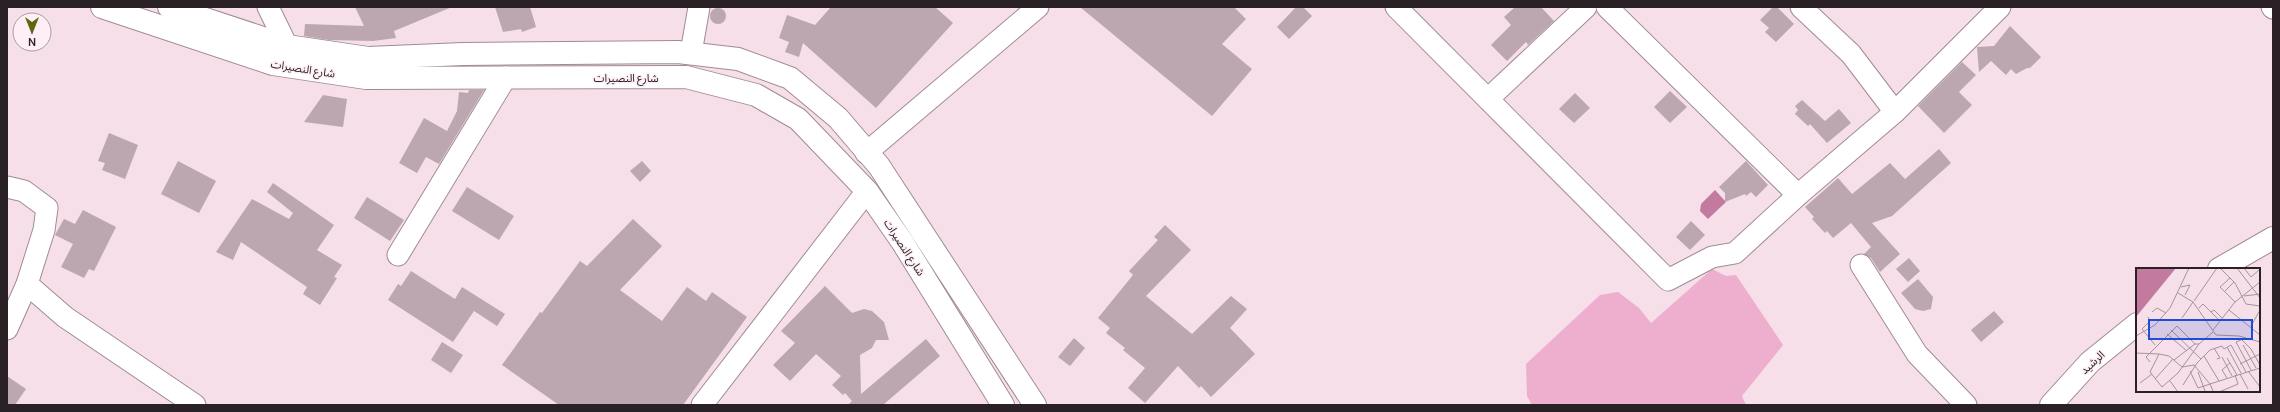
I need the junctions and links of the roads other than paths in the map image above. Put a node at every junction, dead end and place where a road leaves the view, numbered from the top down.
1 (102, 7) edge
2 (169, 7) edge
3 (268, 7) edge
4 (699, 7) edge
5 (1038, 7) edge
6 (1396, 7) edge
7 (1586, 7) edge
8 (1608, 7) edge
9 (1801, 7) edge
10 (2000, 7) edge
11 (287, 46) junction
12 (691, 53) junction
13 (506, 77) junction
14 (1488, 99) junction
15 (1895, 112) junction
16 (866, 152) junction
17 (7, 186) edge
18 (867, 191) junction
19 (1798, 195) junction
20 (2273, 238) edge
21 (398, 255) dead end
22 (1861, 265) dead end
23 (2221, 268) edge
24 (28, 284) junction
25 (2136, 325) edge
26 (7, 328) edge
27 (711, 402) edge
28 (195, 405) edge
29 (1003, 405) edge
30 (1035, 405) edge
31 (1966, 405) edge
32 (2051, 405) edge

1 - 13 main road, شارع النصيرات
2 - 11 main road, شارع النصيرات
3 - 11 street
4 - 12 street
5 - 16 street
6 - 14 street
7 - 14 street
8 - 19 street
9 - 15 street
10 - 15 street
11 - 12 main road, شارع النصيرات
12 - 16 main road, شارع النصيرات
13 - 18 main road, شارع النصيرات
13 - 21 street
14 - 19 street
15 - 19 street
16 - 30 main road, شارع النصيرات
17 - 24 street
18 - 27 street
18 - 29 main road, شارع النصيرات
20 - 23 main road
22 - 31 street
24 - 26 street
24 - 28 street
25 - 32 main road, الرشيد

